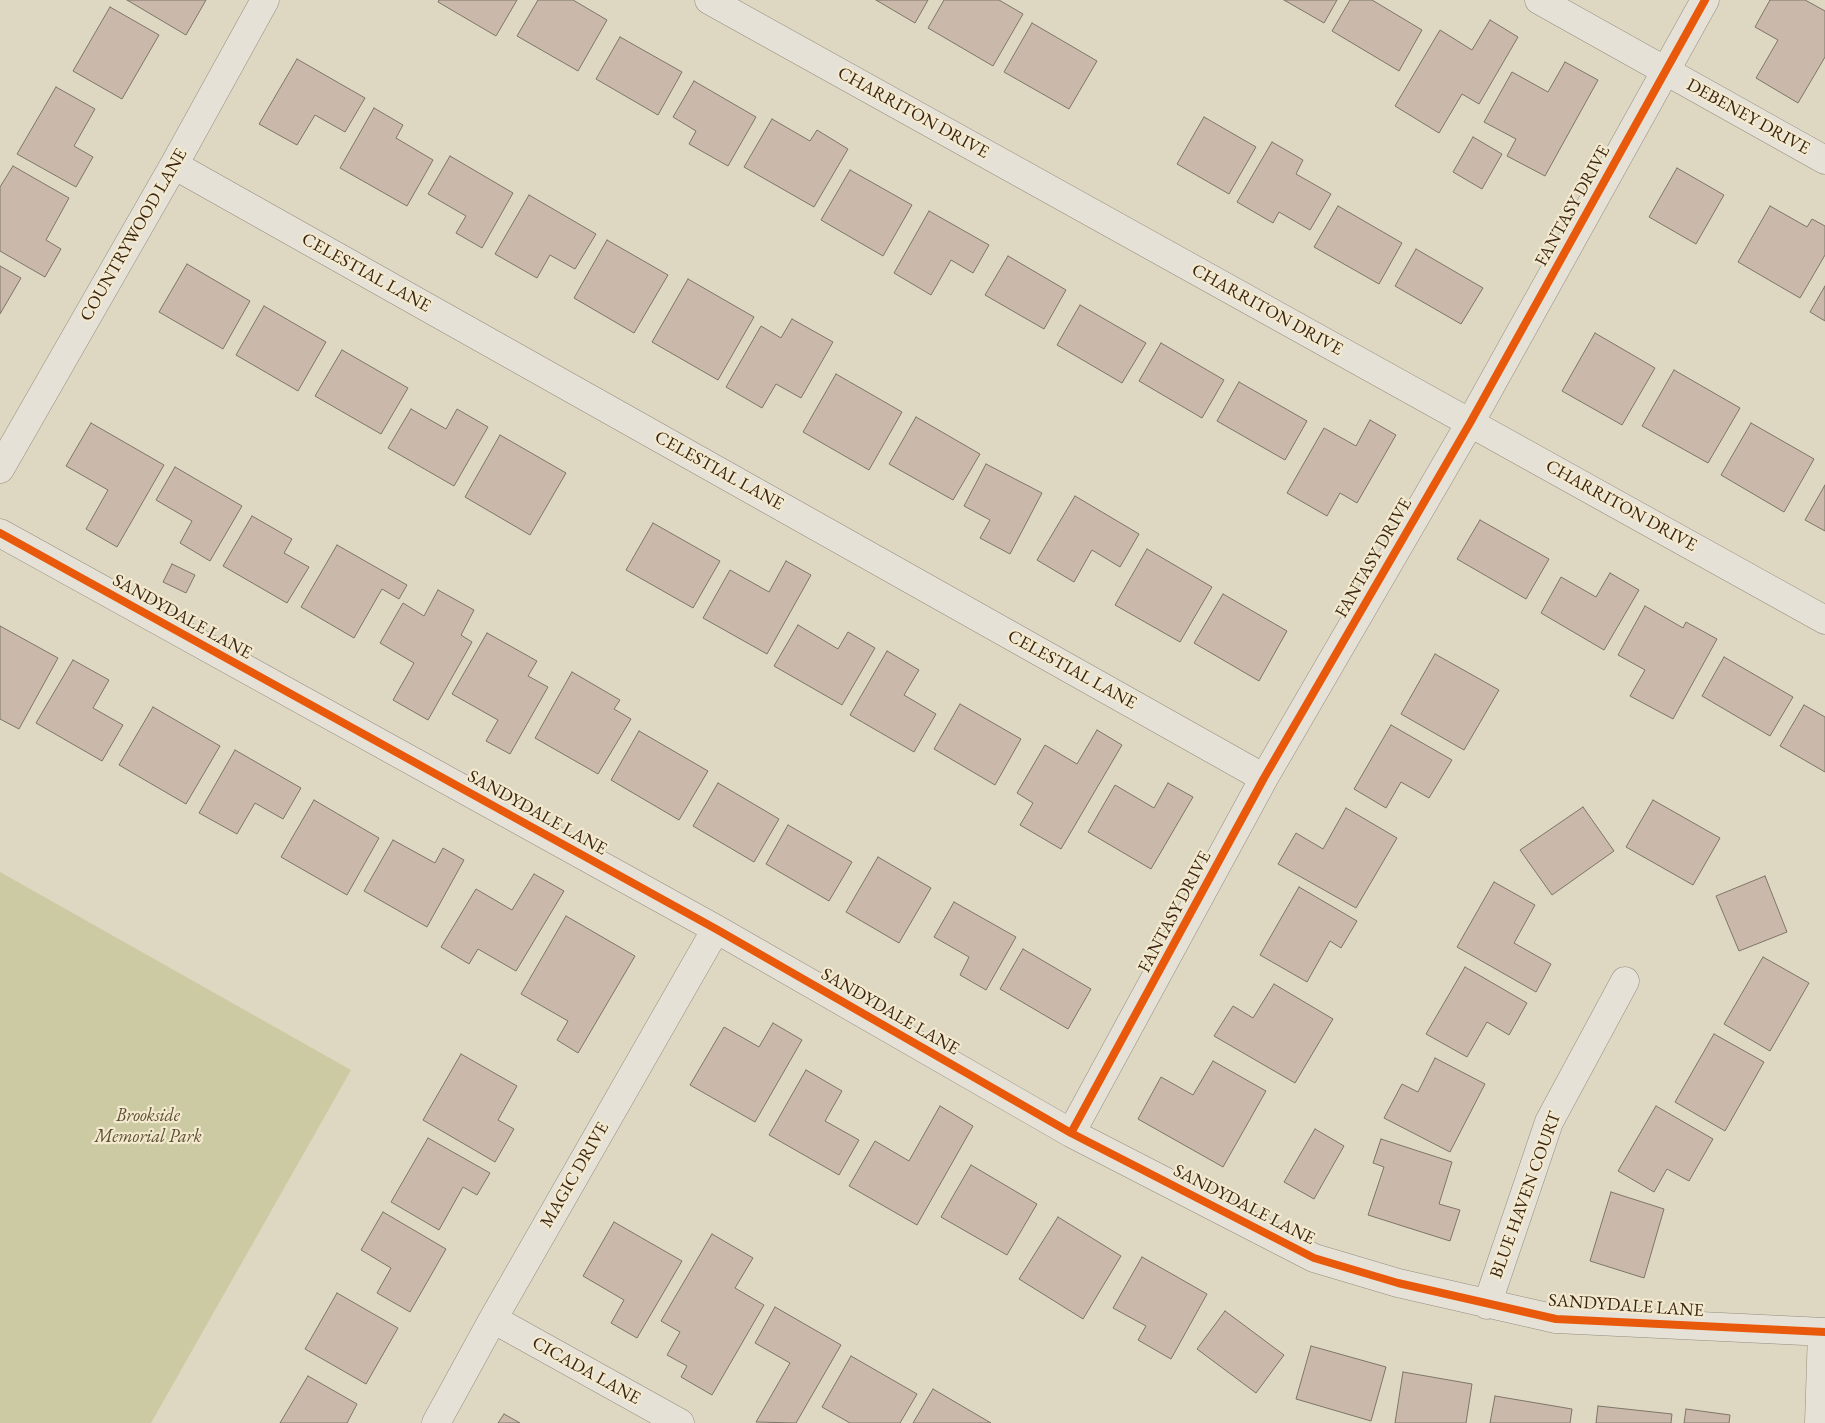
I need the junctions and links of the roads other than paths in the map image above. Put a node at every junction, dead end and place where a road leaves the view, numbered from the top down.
1 (265, 0) edge
2 (709, 0) edge
3 (1539, 0) edge
4 (1705, 0) edge
5 (1665, 70) junction
6 (1825, 160) edge
7 (174, 165) junction
8 (1470, 423) junction
9 (0, 469) edge
10 (0, 533) edge
11 (1825, 620) edge
12 (1264, 778) junction
13 (716, 929) junction
14 (1624, 981) dead end
15 (1071, 1133) junction
16 (1487, 1305) junction
17 (493, 1319) junction
18 (1824, 1332) edge
19 (436, 1423) edge
20 (680, 1423) edge
21 (1819, 1423) edge

1 - 7 street, COUNTRYWOOD LANE
2 - 8 street, CHARRITON DRIVE
3 - 5 street, DEBENEY DRIVE
4 - 5 street, FANTASY DRIVE
5 - 6 street, DEBENEY DRIVE
5 - 8 street, FANTASY DRIVE
7 - 9 street, COUNTRYWOOD LANE
7 - 12 street, CELESTIAL LANE
8 - 11 street, CHARRITON DRIVE
8 - 12 street, FANTASY DRIVE
10 - 13 street, SANDYDALE LANE
12 - 15 street, FANTASY DRIVE
13 - 15 street, SANDYDALE LANE
13 - 17 street, MAGIC DRIVE
14 - 16 street, BLUE HAVEN COURT
15 - 16 street, SANDYDALE LANE
16 - 18 street, SANDYDALE LANE
17 - 19 street, MAGIC DRIVE
17 - 20 street, CICADA LANE
18 - 21 street

